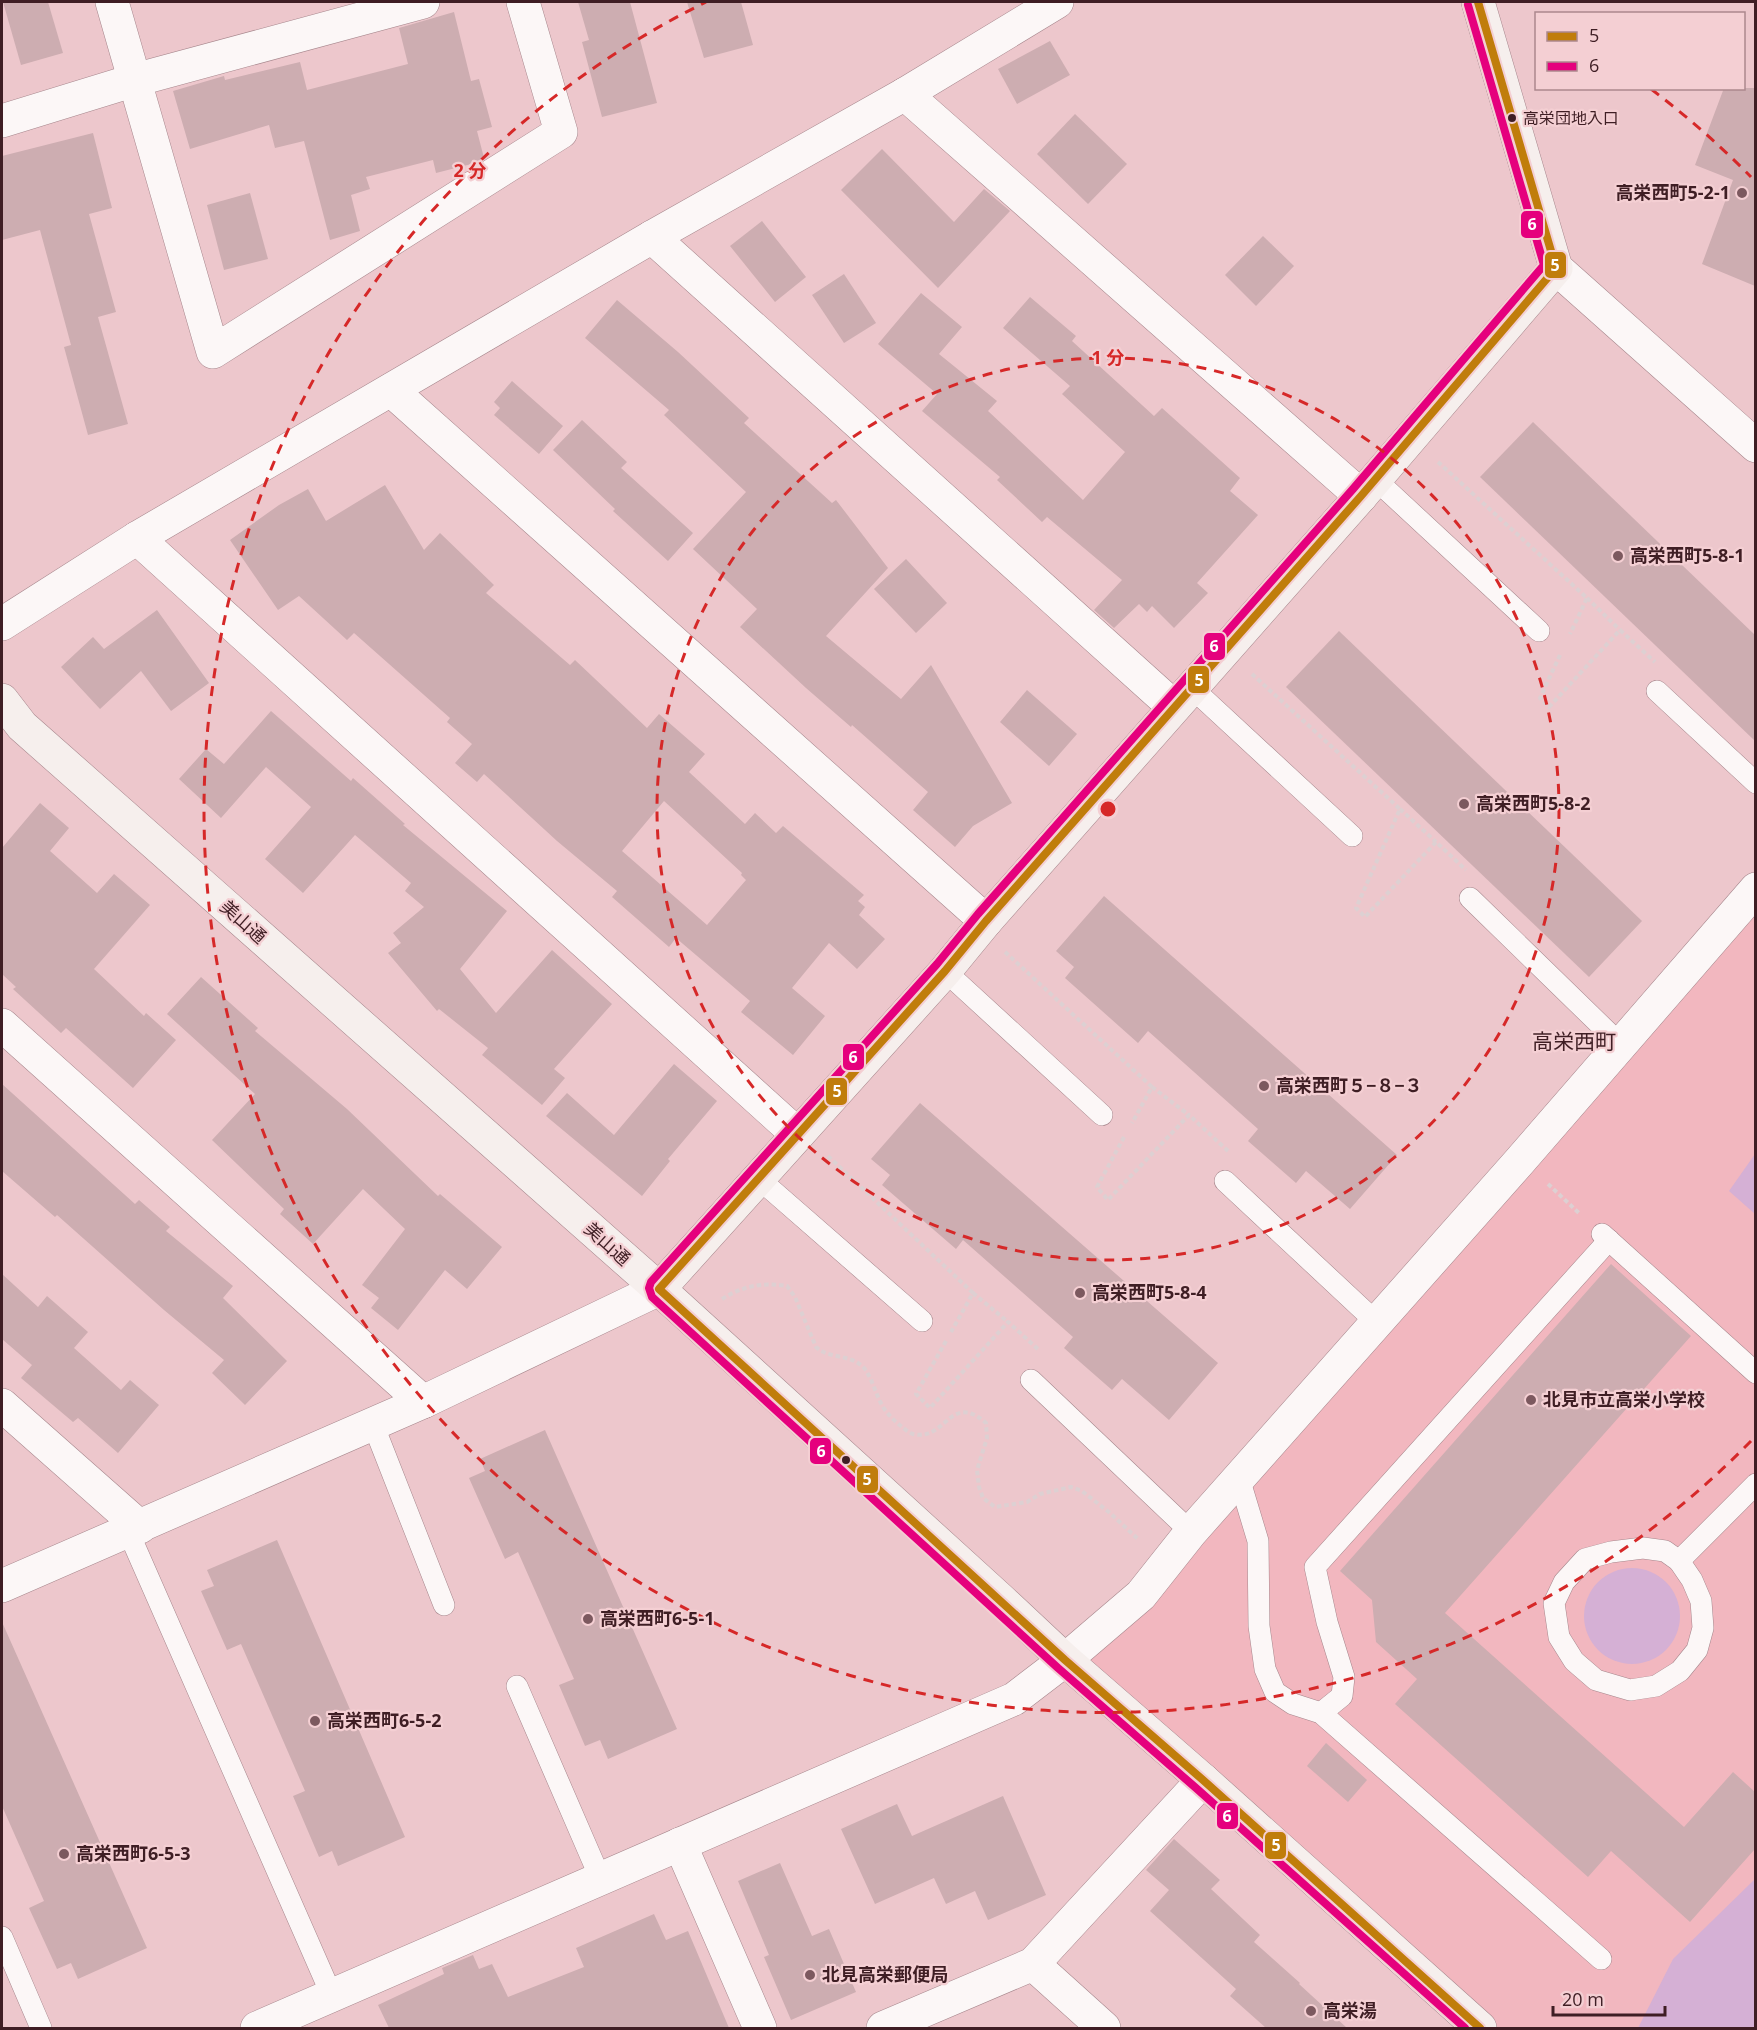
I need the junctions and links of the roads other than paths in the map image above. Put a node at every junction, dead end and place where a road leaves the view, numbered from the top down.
1 (112, 2) edge
2 (423, 2) edge
3 (523, 2) edge
4 (1057, 2) edge
5 (1478, 2) edge
6 (135, 80) junction
7 (904, 94) junction
8 (2, 122) edge
9 (652, 237) junction
10 (1556, 268) junction
11 (391, 390) junction
12 (1755, 446) edge
13 (1368, 488) junction
14 (137, 538) junction
15 (2, 624) edge
16 (1539, 631) dead end
17 (1657, 691) dead end
18 (1183, 697) junction
19 (2, 700) edge
20 (1755, 783) edge
21 (1352, 836) dead end
22 (1755, 889) edge
23 (1470, 898) dead end
24 (983, 925) junction
25 (945, 971) junction
26 (2, 1025) edge
27 (1621, 1045) junction
28 (1102, 1115) dead end
29 (799, 1132) junction
30 (758, 1178) junction
31 (1225, 1181) dead end
32 (658, 1289) junction
33 (922, 1321) dead end
34 (1376, 1322) junction
35 (1755, 1373) edge
36 (1031, 1380) dead end
37 (423, 1402) junction
38 (2, 1405) edge
39 (373, 1424) junction
40 (1239, 1478) junction
41 (1755, 1484) edge
42 (134, 1529) junction
43 (1191, 1532) junction
44 (1679, 1560) junction
45 (2, 1586) edge
46 (444, 1605) dead end
47 (1065, 1660) junction
48 (517, 1686) dead end
49 (1321, 1713) junction
50 (1203, 1780) junction
51 (680, 1844) junction
52 (601, 1880) junction
53 (2, 1938) edge
54 (1600, 1959) dead end
55 (1033, 1964) junction
56 (332, 1996) junction
57 (41, 2028) edge
58 (257, 2028) edge
59 (760, 2028) edge
60 (883, 2028) edge
61 (1104, 2028) edge
62 (1480, 2028) edge

1 - 6 street
2 - 6 street
3 - 6 street
4 - 7 street
5 - 10 street
6 - 8 street
7 - 9 street
7 - 13 street
9 - 11 street
9 - 18 street
10 - 12 street
10 - 13 street
11 - 14 street
11 - 24 street
13 - 16 lane
13 - 18 street
14 - 15 street
14 - 29 street
17 - 20 lane
18 - 21 lane
18 - 24 street
19 - 32 street, 美山通
22 - 27 street
23 - 27 lane
24 - 25 street
25 - 28 lane
25 - 29 street
26 - 37 street
27 - 34 street
29 - 30 street
30 - 32 street
30 - 33 lane
31 - 34 lane
32 - 37 street
32 - 47 street, 美山通
34 - 40 street
35 - 49 lane
36 - 43 lane
37 - 39 street
38 - 42 street
39 - 42 street
39 - 46 lane
40 - 43 street
40 - 49 lane
41 - 44 lane
42 - 45 street
42 - 56 lane
43 - 47 street
44 - 44 lane
47 - 50 street, 美山通
47 - 51 street
48 - 52 lane
49 - 54 lane
50 - 55 street
50 - 62 street, 美山通
51 - 52 street
51 - 59 street
52 - 56 street
53 - 57 lane
55 - 60 street
55 - 61 street
56 - 58 street

